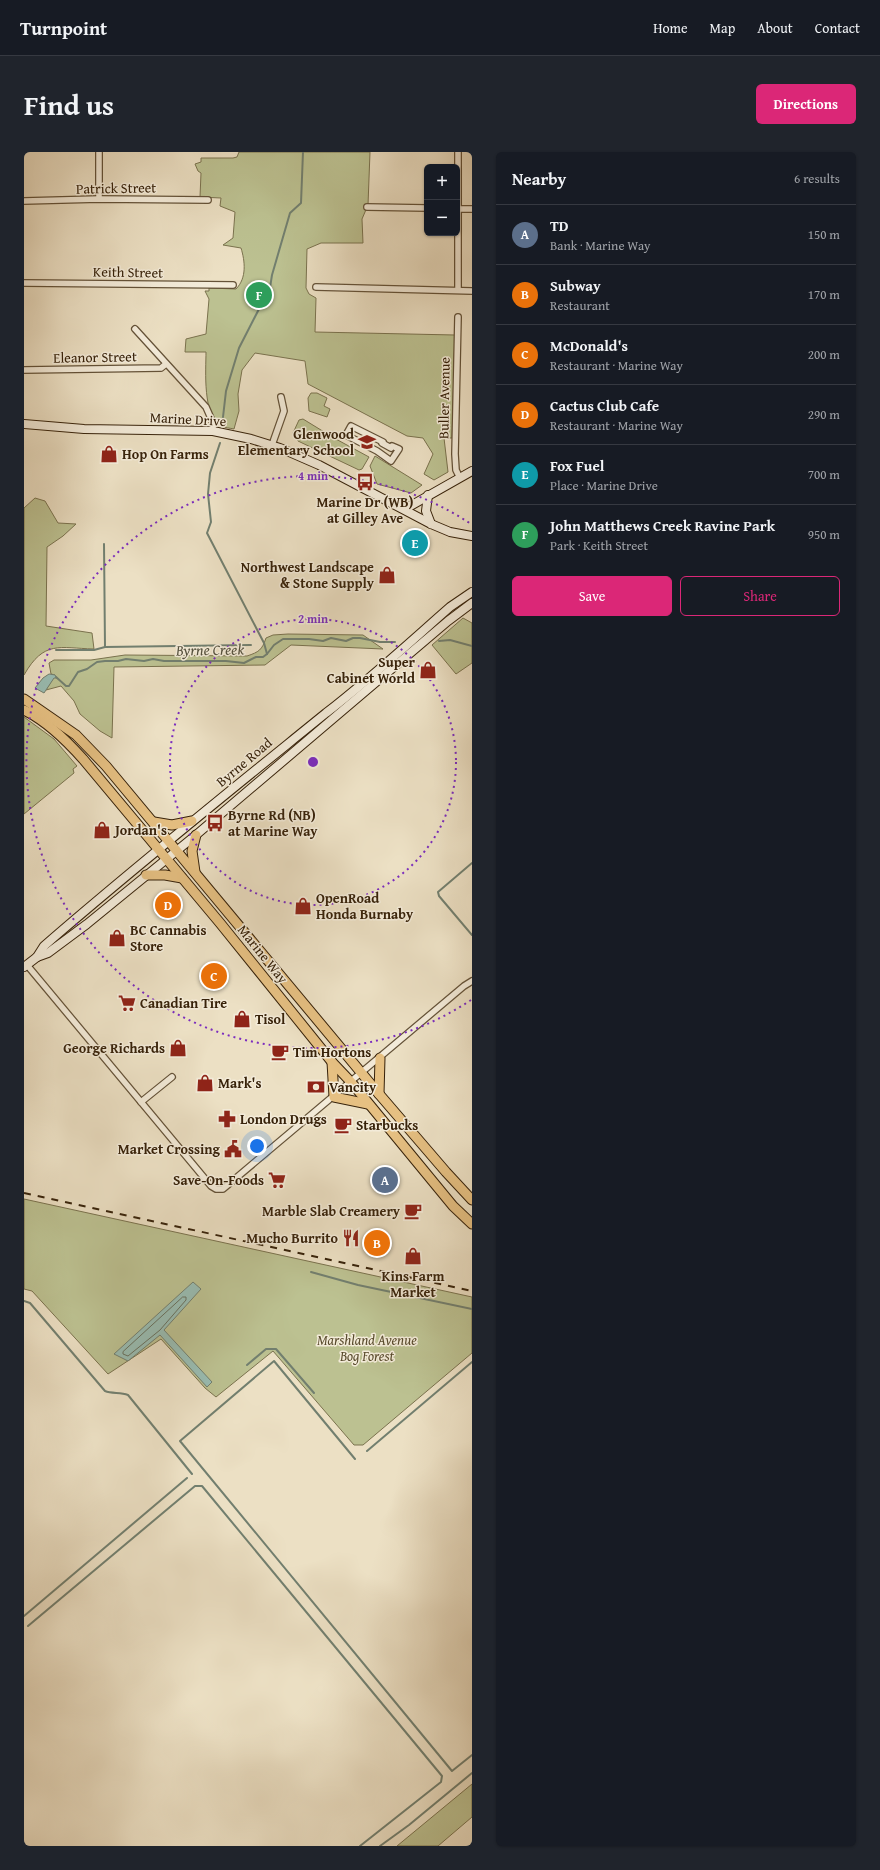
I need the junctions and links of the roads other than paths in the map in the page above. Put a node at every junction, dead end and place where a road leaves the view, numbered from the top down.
1 (99, 152) edge
2 (458, 152) edge
3 (99, 199) junction
4 (208, 200) dead end
5 (458, 200) edge
6 (24, 201) edge
7 (367, 207) dead end
8 (424, 208) edge
9 (460, 209) edge
10 (472, 209) edge
11 (458, 236) edge
12 (24, 283) edge
13 (232, 285) dead end
14 (316, 287) dead end
15 (458, 290) junction
16 (472, 291) edge
17 (458, 317) dead end
18 (135, 329) dead end
19 (166, 364) junction
20 (24, 370) edge
21 (281, 397) dead end
22 (24, 424) edge
23 (213, 431) junction
24 (272, 445) junction
25 (399, 450) joint
26 (472, 471) edge
27 (460, 478) junction
28 (428, 495) junction
29 (405, 509) junction
30 (431, 524) junction
31 (472, 536) edge
32 (469, 594) edge
33 (471, 604) edge
34 (24, 699) edge
35 (24, 710) edge
36 (192, 821) junction
37 (154, 822) junction
38 (196, 835) junction
39 (169, 840) junction
40 (158, 850) junction
41 (177, 850) junction
42 (166, 859) junction
43 (195, 873) junction
44 (146, 875) junction
45 (182, 878) junction
46 (37, 957) junction
47 (25, 966) edge
48 (472, 981) edge
49 (380, 1058) junction
50 (332, 1062) junction
51 (362, 1073) junction
52 (172, 1077) dead end
53 (351, 1082) junction
54 (379, 1094) junction
55 (334, 1096) junction
56 (141, 1102) junction
57 (368, 1104) junction
58 (472, 1200) edge
59 (472, 1224) edge

1 - 3 street
2 - 5 street
3 - 4 street, Patrick Street
3 - 6 street, Patrick Street
7 - 8 street
9 - 10 street
11 - 15 street
12 - 13 street, Keith Street
14 - 15 street
15 - 16 street
17 - 27 street, Buller Avenue
18 - 19 street
19 - 20 street, Eleanor Street
19 - 23 street
21 - 24 street
22 - 23 street, Marine Drive
23 - 24 street, Marine Drive
24 - 29 street, Marine Drive
25 - 25 street
26 - 27 street
27 - 28 street
28 - 29 street
28 - 30 street
29 - 30 street, Marine Drive
30 - 31 street, Marine Drive
32 - 33 street
32 - 36 street, Byrne Road
33 - 38 street, Byrne Road
34 - 37 main road, Marine Way
35 - 40 main road, Marine Way
36 - 37 main road
36 - 39 street, Byrne Road
37 - 39 main road, Marine Way
38 - 41 street, Byrne Road
38 - 43 main road
39 - 40 street, Byrne Road
39 - 41 main road, Marine Way
40 - 42 main road, Marine Way
40 - 46 street, Byrne Road
41 - 42 street, Byrne Road
41 - 43 main road, Marine Way
42 - 44 street, Byrne Road
42 - 45 main road, Marine Way
43 - 51 main road, Marine Way
44 - 45 main road
44 - 46 street, Byrne Road
45 - 50 main road, Marine Way
46 - 47 street, Byrne Road
47 - 56 street
48 - 49 street
49 - 51 street
49 - 54 main road
50 - 53 main road, Marine Way
50 - 55 main road
51 - 53 street
51 - 54 main road, Marine Way
52 - 56 street
53 - 55 street
53 - 57 main road, Marine Way
54 - 58 main road, Marine Way
55 - 56 street
55 - 57 main road
57 - 59 main road, Marine Way

